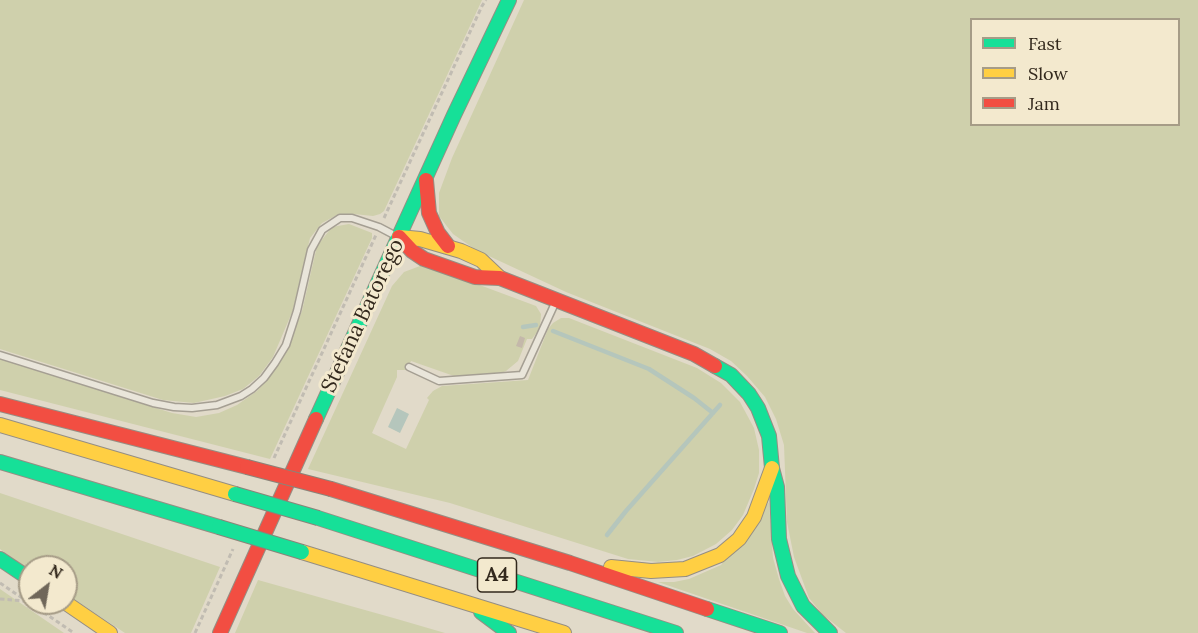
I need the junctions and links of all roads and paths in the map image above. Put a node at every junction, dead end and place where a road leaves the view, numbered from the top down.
1 (486, 0) edge
2 (509, 0) edge
3 (426, 177) junction
4 (379, 227) junction
5 (399, 237) junction
6 (448, 246) junction
7 (500, 278) junction
8 (557, 300) junction
9 (0, 355) edge
10 (409, 367) dead end
11 (0, 404) edge
12 (0, 425) edge
13 (273, 460) dead end
14 (0, 462) edge
15 (772, 468) junction
16 (233, 547) dead end
17 (0, 559) edge
18 (570, 563) junction
19 (18, 571) edge
20 (0, 583) edge
21 (18, 595) edge
22 (0, 599) edge
23 (18, 600) edge
24 (469, 603) junction
25 (78, 611) edge
26 (47, 615) edge
27 (221, 632) edge
28 (74, 633) edge
29 (110, 633) edge
30 (195, 633) edge
31 (509, 633) edge
32 (564, 633) edge
33 (676, 633) edge
34 (780, 633) edge
35 (830, 633) edge

1 - 4 path
2 - 3 main road, Stefana Batorego
3 - 5 main road, Stefana Batorego
3 - 6 main road
4 - 5 lane
4 - 9 lane
4 - 13 path
5 - 6 main road
5 - 7 main road
5 - 27 main road, Stefana Batorego
6 - 7 main road
7 - 8 main road
8 - 10 lane
8 - 15 main road
11 - 18 main road, bridge
12 - 33 main road, A4, bridge
14 - 24 main road, A4, bridge
15 - 18 main road
15 - 35 main road
16 - 30 path
17 - 19 main road
18 - 34 main road
20 - 21 path
22 - 23 path
24 - 31 main road
24 - 32 main road, A4
25 - 29 main road
26 - 28 path

